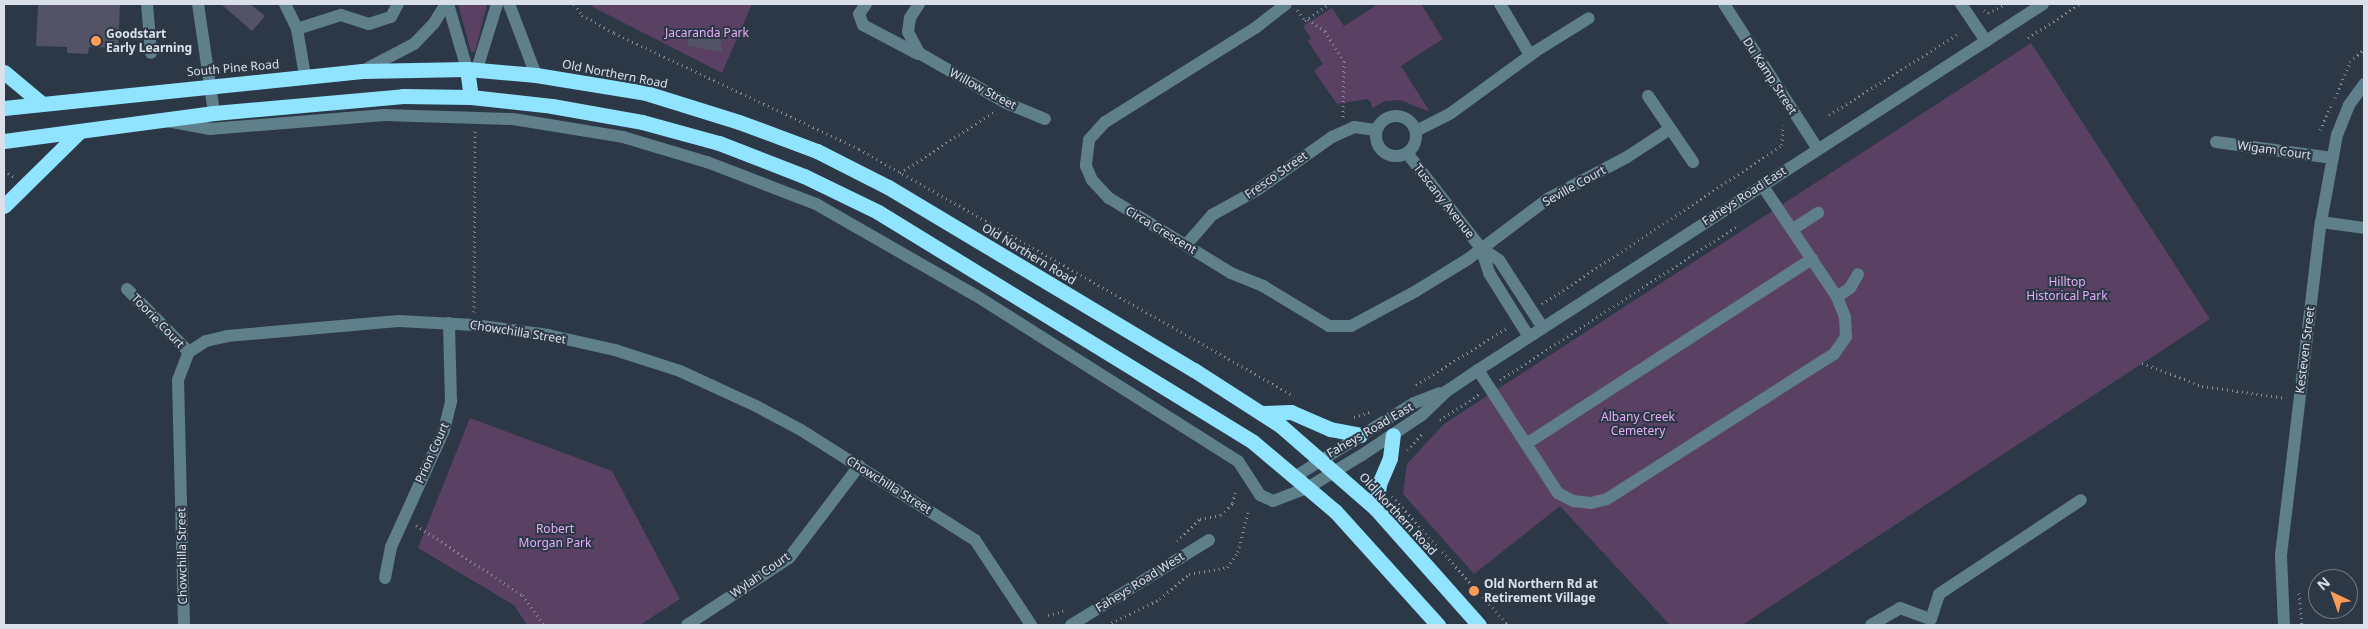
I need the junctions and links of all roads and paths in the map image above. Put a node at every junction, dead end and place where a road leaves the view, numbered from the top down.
1 (147, 4) edge
2 (198, 4) edge
3 (285, 4) edge
4 (398, 4) edge
5 (447, 4) edge
6 (497, 4) edge
7 (509, 4) edge
8 (866, 4) edge
9 (919, 4) edge
10 (1286, 4) edge
11 (1293, 4) edge
12 (1500, 4) edge
13 (1724, 4) edge
14 (1961, 4) edge
15 (1980, 4) edge
16 (2006, 4) edge
17 (2044, 4) edge
18 (2080, 4) edge
19 (1328, 5) dead end
20 (1589, 18) dead end
21 (1308, 19) junction
22 (296, 29) junction
23 (1959, 33) dead end
24 (2028, 38) dead end
25 (1986, 41) junction
26 (2364, 49) edge
27 (151, 53) dead end
28 (1530, 55) junction
29 (923, 56) junction
30 (472, 69) junction
31 (362, 71) junction
32 (4, 72) edge
33 (536, 75) junction
34 (306, 76) junction
35 (2364, 84) edge
36 (210, 85) junction
37 (1648, 96) dead end
38 (471, 97) junction
39 (1002, 100) junction
40 (41, 104) junction
41 (4, 108) edge
42 (1341, 111) dead end
43 (214, 113) junction
44 (1829, 115) dead end
45 (476, 117) junction
46 (1045, 119) dead end
47 (162, 120) junction
48 (1670, 129) junction
49 (1376, 130) junction
50 (2320, 130) dead end
51 (1416, 131) junction
52 (78, 133) junction
53 (4, 141) edge
54 (2216, 142) dead end
55 (1817, 148) junction
56 (1407, 153) junction
57 (2332, 158) junction
58 (1693, 162) dead end
59 (900, 173) dead end
60 (1762, 185) junction
61 (4, 206) edge
62 (1818, 213) dead end
63 (2321, 222) junction
64 (1739, 225) dead end
65 (2364, 228) edge
66 (1793, 229) junction
67 (1186, 244) junction
68 (1482, 248) junction
69 (1812, 259) junction
70 (1858, 274) dead end
71 (127, 289) dead end
72 (1837, 297) junction
73 (449, 323) junction
74 (474, 325) junction
75 (1543, 328) junction
76 (1529, 337) junction
77 (189, 352) junction
78 (2142, 363) dead end
79 (1478, 370) junction
80 (1490, 387) junction
81 (1447, 391) junction
82 (2299, 399) junction
83 (1262, 413) junction
84 (1435, 424) dead end
85 (1429, 428) dead end
86 (1360, 435) junction
87 (1393, 435) junction
88 (1526, 444) junction
89 (1406, 452) dead end
90 (1320, 459) junction
91 (859, 466) junction
92 (1336, 472) junction
93 (1296, 476) junction
94 (1308, 487) junction
95 (1393, 487) dead end
96 (1236, 492) dead end
97 (2081, 500) dead end
98 (1250, 508) dead end
99 (1376, 509) junction
100 (403, 516) junction
101 (1209, 540) dead end
102 (1171, 544) dead end
103 (386, 578) dead end
104 (1065, 610) dead end
105 (1048, 615) dead end
106 (1932, 622) edge
107 (184, 625) edge
108 (544, 625) edge
109 (687, 625) edge
110 (1031, 625) edge
111 (1071, 625) edge
112 (1106, 625) edge
113 (1438, 625) edge
114 (1479, 625) edge
115 (1508, 625) edge
116 (1871, 625) edge
117 (2284, 625) edge

1 - 27 street
2 - 36 street
3 - 22 street
4 - 22 street
5 - 30 street
5 - 31 street
6 - 30 street
7 - 33 street
8 - 29 street, Willow Street
9 - 29 street, Willow Street
10 - 67 street, Circa Crescent
11 - 21 path
12 - 28 street
13 - 55 street, Du Kamp Street
14 - 25 street
15 - 16 path
17 - 25 street, Faheys Road East
18 - 24 path
19 - 21 path
20 - 28 street
21 - 42 path
22 - 34 street
23 - 44 path
25 - 55 street, Faheys Road East
26 - 50 path
28 - 51 street
29 - 39 street, Willow Street
30 - 31 highway, South Pine Road
30 - 33 highway, Old Northern Road
30 - 38 highway
31 - 34 highway, South Pine Road
32 - 40 highway
33 - 83 highway, Old Northern Road
34 - 36 highway, South Pine Road
35 - 57 street, Kesteven Street
36 - 40 highway, South Pine Road
36 - 43 street
37 - 48 street
38 - 43 highway
38 - 93 highway
39 - 46 street, Willow Street
39 - 59 path
40 - 41 highway, South Pine Road
43 - 47 highway
45 - 47 street
45 - 74 path
45 - 94 street
47 - 52 highway
48 - 58 street
48 - 68 street, Seville Court
49 - 51 street
49 - 56 street
49 - 67 street, Fresco Street
51 - 56 street
52 - 53 highway
52 - 61 highway
54 - 57 street, Wigam Court
55 - 60 street, Faheys Road East
56 - 68 street, Tuscany Avenue
57 - 63 street, Kesteven Street
60 - 66 street
60 - 75 street, Faheys Road East
62 - 66 street
63 - 65 street
63 - 82 street, Kesteven Street
64 - 80 path
66 - 69 street
67 - 68 street, Circa Crescent
68 - 75 street, Tuscany Avenue
68 - 76 street, Tuscany Avenue
69 - 72 street
69 - 88 street
70 - 72 street
71 - 77 street, Toorie Court
72 - 88 street
73 - 74 street, Chowchilla Street
73 - 77 street, Chowchilla Street
73 - 100 street, Prion Court
74 - 91 street, Chowchilla Street
75 - 76 street, Faheys Road East
76 - 79 street, Faheys Road East
77 - 107 street, Chowchilla Street
78 - 82 path
79 - 80 street
79 - 81 street, Faheys Road East
80 - 84 path
80 - 88 street
81 - 86 street, Faheys Road East
81 - 87 street, Faheys Road East
82 - 117 street, Kesteven Street
83 - 86 highway
83 - 90 highway, Old Northern Road
85 - 89 path
86 - 90 street, Faheys Road East
87 - 92 street, Faheys Road East
87 - 99 highway
90 - 92 highway, Old Northern Road
90 - 93 street, Faheys Road East
91 - 109 street, Wylah Court
91 - 110 street, Chowchilla Street
92 - 94 street, Faheys Road East
92 - 99 highway, Old Northern Road
93 - 94 highway
94 - 113 highway
95 - 115 path
96 - 102 path
97 - 106 street
98 - 112 path
99 - 114 highway, Old Northern Road
100 - 103 street, Prion Court
100 - 108 path
101 - 111 street, Faheys Road West
104 - 105 path
106 - 116 street

